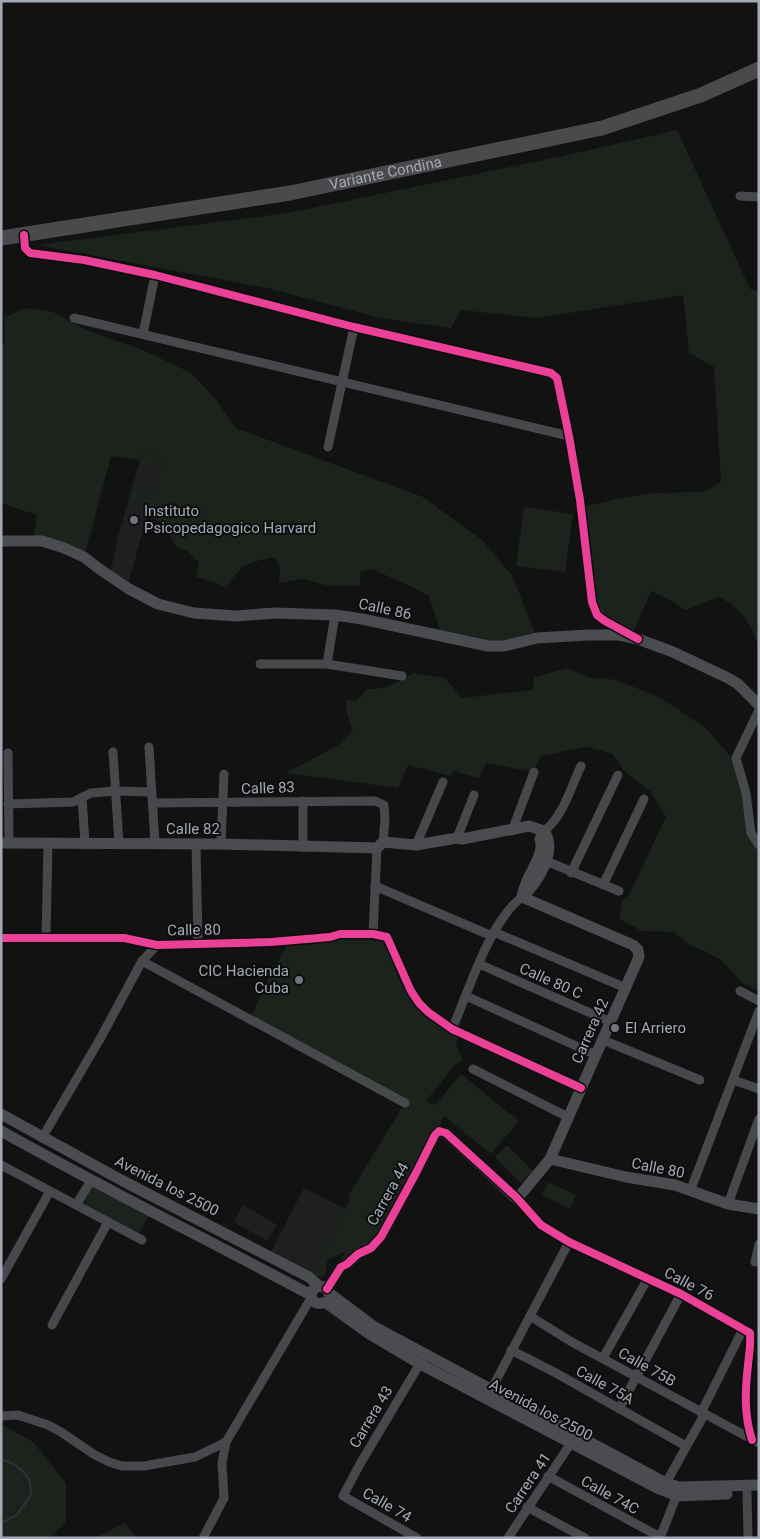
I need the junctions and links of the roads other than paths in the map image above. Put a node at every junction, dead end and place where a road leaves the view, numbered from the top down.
1 (755, 72) edge
2 (740, 196) dead end
3 (759, 197) edge
4 (24, 235) junction
5 (1, 238) edge
6 (155, 275) junction
7 (74, 318) dead end
8 (354, 327) junction
9 (143, 334) junction
10 (341, 382) junction
11 (569, 436) junction
12 (328, 446) dead end
13 (1, 541) edge
14 (335, 615) junction
15 (638, 639) junction
16 (260, 664) dead end
17 (326, 664) junction
18 (402, 676) dead end
19 (759, 705) edge
20 (759, 710) edge
21 (149, 747) dead end
22 (113, 752) dead end
23 (8, 753) dead end
24 (581, 766) dead end
25 (534, 772) dead end
26 (224, 774) dead end
27 (618, 775) dead end
28 (443, 782) dead end
29 (115, 791) junction
30 (152, 792) junction
31 (5, 794) edge
32 (474, 795) dead end
33 (82, 797) junction
34 (644, 799) dead end
35 (303, 801) junction
36 (152, 803) junction
37 (222, 803) junction
38 (8, 804) junction
39 (514, 830) junction
40 (544, 831) junction
41 (457, 838) junction
42 (5, 843) edge
43 (48, 844) junction
44 (85, 844) junction
45 (119, 844) junction
46 (155, 844) junction
47 (196, 844) junction
48 (220, 844) junction
49 (380, 845) junction
50 (416, 845) junction
51 (759, 845) edge
52 (303, 847) junction
53 (546, 861) junction
54 (571, 872) junction
55 (603, 884) junction
56 (375, 886) junction
57 (619, 891) dead end
58 (522, 897) junction
59 (373, 934) junction
60 (493, 934) junction
61 (1, 938) edge
62 (46, 938) junction
63 (198, 943) junction
64 (157, 945) junction
65 (142, 960) junction
66 (479, 964) junction
67 (626, 988) junction
68 (740, 991) dead end
69 (466, 996) junction
70 (759, 1001) edge
71 (759, 1011) edge
72 (611, 1022) junction
73 (452, 1029) junction
74 (604, 1040) junction
75 (596, 1055) junction
76 (473, 1069) dead end
77 (700, 1080) dead end
78 (733, 1080) junction
79 (581, 1088) junction
80 (759, 1089) edge
81 (405, 1103) dead end
82 (1, 1114) edge
83 (568, 1117) junction
84 (759, 1119) edge
85 (1, 1131) edge
86 (439, 1131) joint
87 (42, 1138) junction
88 (550, 1159) junction
89 (1, 1165) edge
90 (91, 1181) junction
91 (691, 1190) junction
92 (50, 1191) junction
93 (517, 1198) junction
94 (728, 1204) junction
95 (76, 1205) junction
96 (759, 1209) edge
97 (108, 1222) junction
98 (142, 1240) dead end
99 (569, 1242) junction
100 (759, 1244) edge
101 (755, 1262) dead end
102 (648, 1278) junction
103 (1, 1279) edge
104 (325, 1290) junction
105 (681, 1294) junction
106 (311, 1296) junction
107 (530, 1316) junction
108 (52, 1326) dead end
109 (743, 1329) junction
110 (511, 1350) junction
111 (603, 1358) junction
112 (423, 1359) junction
113 (636, 1376) junction
114 (489, 1394) junction
115 (619, 1409) junction
116 (703, 1414) junction
117 (1, 1416) edge
118 (226, 1442) junction
119 (755, 1442) edge
120 (571, 1443) junction
121 (686, 1446) junction
122 (548, 1476) junction
123 (666, 1483) junction
124 (759, 1485) edge
125 (678, 1492) junction
126 (753, 1493) edge
127 (343, 1496) joint
128 (527, 1507) junction
129 (203, 1538) edge
130 (417, 1538) edge
131 (508, 1538) edge
132 (585, 1538) edge
133 (660, 1538) edge
134 (748, 1538) edge

1 - 4 highway, Variante Condina
2 - 3 street
4 - 5 highway, Variante Condina
4 - 6 street
6 - 8 street
6 - 9 street
7 - 9 street
8 - 10 street
8 - 11 street
9 - 10 street
10 - 11 street
10 - 12 street
11 - 15 street
13 - 14 main road, Calle 86
14 - 15 main road, Calle 86
14 - 17 street
15 - 19 main road, Calle 86
16 - 17 street
17 - 18 street
20 - 51 street
21 - 30 street
22 - 29 street
23 - 31 street
24 - 40 street
25 - 39 street
26 - 37 street
27 - 54 street
28 - 50 street
29 - 30 street
29 - 33 street
29 - 45 street
30 - 36 street
31 - 38 street
32 - 41 street
33 - 38 street
33 - 44 street
34 - 55 street
35 - 37 street, Calle 83
35 - 49 street, Calle 83
35 - 52 street
36 - 37 street, Calle 83
36 - 46 street
37 - 48 street
38 - 42 street
39 - 40 main road, Calle 82
39 - 41 main road, Calle 82
39 - 58 main road
40 - 53 main road
41 - 50 main road, Calle 82
42 - 43 main road, Calle 82
43 - 44 main road, Calle 82
43 - 62 street
44 - 45 main road, Calle 82
45 - 46 main road, Calle 82
46 - 47 main road, Calle 82
47 - 48 main road, Calle 82
47 - 63 street
48 - 52 main road, Calle 82
49 - 50 main road, Calle 82
49 - 52 main road, Calle 82
49 - 56 street
53 - 54 street
53 - 58 main road
54 - 55 street
55 - 57 street
56 - 59 street
56 - 60 street
58 - 60 street
58 - 67 main road, Carrera 42
59 - 63 street, Calle 80
59 - 73 street, Calle 80
60 - 66 street
60 - 67 street
61 - 62 street, Calle 80
62 - 64 street, Calle 80
63 - 64 street, Calle 80
64 - 65 street
65 - 81 street
65 - 87 street
66 - 69 street
66 - 72 street, Calle 80 C
67 - 72 main road, Carrera 42
68 - 70 street
69 - 73 street
69 - 75 street
71 - 78 street
72 - 74 main road, Carrera 42
73 - 79 street
74 - 75 main road, Carrera 42
74 - 77 street
75 - 79 main road, Carrera 42
76 - 83 street
78 - 80 street
78 - 91 street
79 - 83 main road, Carrera 42
82 - 87 main road, Avenida los 2500
83 - 88 main road, Carrera 42
84 - 94 street
85 - 90 main road, Avenida los 2500
86 - 93 main road, Calle 76
86 - 104 main road, Carrera 44
87 - 104 main road, Avenida los 2500
88 - 91 main road, Calle 80
88 - 93 main road, Carrera 42
89 - 92 street
90 - 95 street
90 - 106 main road, Avenida los 2500
91 - 94 main road, Calle 80
92 - 95 street
92 - 103 street
93 - 99 street, Calle 76
94 - 96 main road, Calle 80
95 - 97 street
97 - 98 street
97 - 108 street
99 - 102 street, Calle 76
99 - 107 street
100 - 101 street
102 - 105 street, Calle 76
102 - 111 street
104 - 106 main road
104 - 112 main road, Avenida los 2500
105 - 109 street, Calle 76
105 - 113 street
106 - 118 street
107 - 110 street
107 - 111 street, Calle 75B
109 - 116 street
109 - 119 street
110 - 114 street
110 - 115 street, Calle 75A
111 - 113 street, Calle 75B
112 - 114 main road, Avenida los 2500
112 - 127 street, Carrera 43
113 - 115 street
113 - 116 street, Calle 75B
114 - 120 main road, Avenida los 2500
114 - 123 main road, Avenida los 2500
115 - 121 street, Calle 75A
116 - 119 street, Calle 75B
116 - 121 street
117 - 118 street
118 - 129 street
120 - 122 street, Carrera 41
120 - 125 main road, Avenida los 2500
121 - 123 street
122 - 128 street, Carrera 41
122 - 133 street, Calle 74C
123 - 125 main road, Avenida los 2500
124 - 125 main road, Avenida los 2500
125 - 126 main road, Avenida los 2500
125 - 133 street
126 - 134 street
127 - 130 street, Calle 74
128 - 131 street, Carrera 41
128 - 132 street

